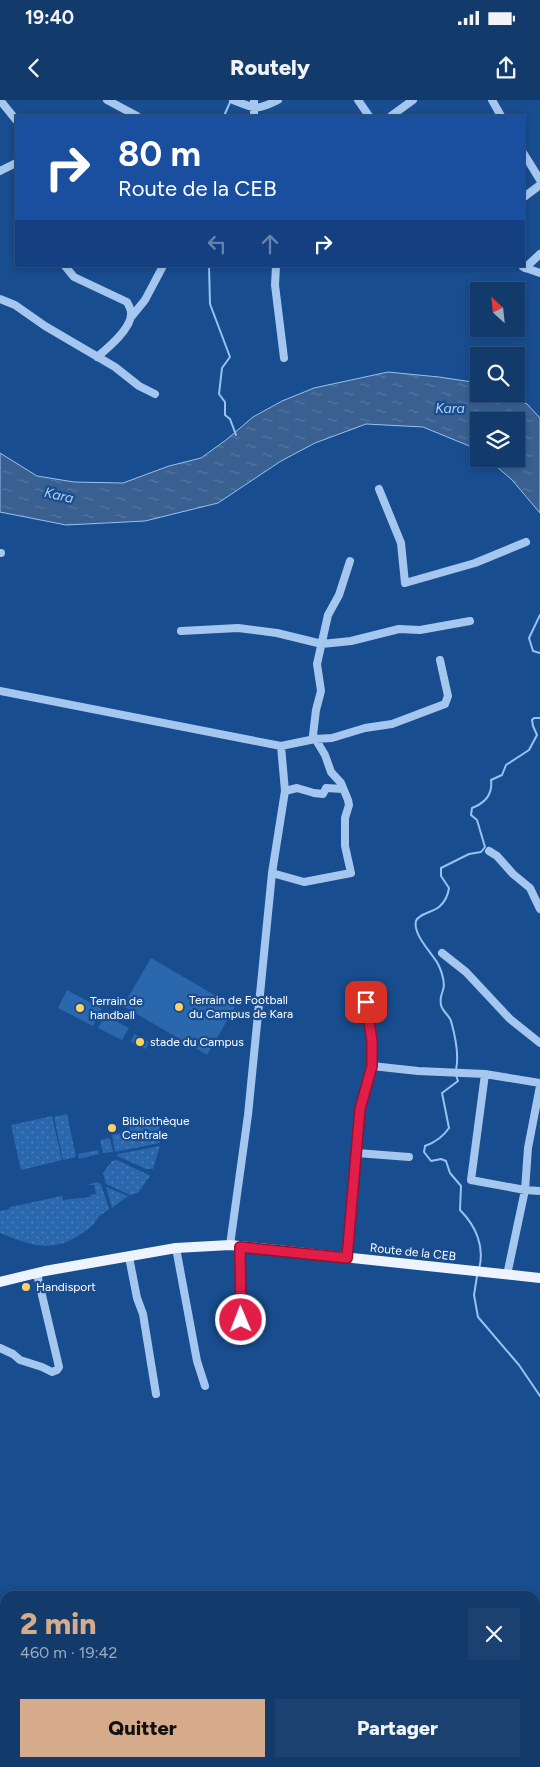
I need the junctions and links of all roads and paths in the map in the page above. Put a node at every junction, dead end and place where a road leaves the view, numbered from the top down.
1 (0, 100) edge
2 (107, 100) edge
3 (233, 100) edge
4 (278, 100) edge
5 (358, 100) edge
6 (413, 100) edge
7 (492, 100) edge
8 (254, 108) edge
9 (135, 115) edge
10 (368, 115) edge
11 (392, 115) edge
12 (500, 115) edge
13 (15, 119) edge
14 (525, 156) edge
15 (15, 164) edge
16 (0, 171) edge
17 (540, 180) edge
18 (540, 185) edge
19 (525, 196) edge
20 (540, 254) edge
21 (525, 265) edge
22 (66, 267) edge
23 (162, 267) edge
24 (276, 267) edge
25 (523, 267) edge
26 (540, 273) edge
27 (0, 299) edge
28 (132, 316) junction
29 (97, 357) junction
30 (284, 358) dead end
31 (155, 394) dead end
32 (379, 489) dead end
33 (526, 542) dead end
34 (350, 561) dead end
35 (470, 621) dead end
36 (181, 631) dead end
37 (322, 644) junction
38 (440, 660) dead end
39 (0, 691) edge
40 (315, 739) junction
41 (281, 746) junction
42 (343, 789) junction
43 (285, 791) junction
44 (489, 851) dead end
45 (272, 873) junction
46 (540, 909) edge
47 (442, 953) dead end
48 (366, 1002) dead end
49 (540, 1043) edge
50 (372, 1066) junction
51 (485, 1074) junction
52 (540, 1085) edge
53 (356, 1153) junction
54 (409, 1157) dead end
55 (525, 1190) junction
56 (540, 1191) edge
57 (230, 1245) junction
58 (240, 1247) junction
59 (176, 1248) junction
60 (129, 1257) junction
61 (347, 1258) junction
62 (37, 1274) junction
63 (507, 1275) junction
64 (540, 1278) edge
65 (0, 1282) edge
66 (241, 1320) dead end
67 (0, 1348) edge
68 (205, 1386) dead end
69 (156, 1394) dead end

1 - 13 street
2 - 9 street
3 - 8 street
4 - 8 street
5 - 10 street
6 - 11 street
7 - 12 street
14 - 17 street
15 - 16 street
18 - 19 street
20 - 21 street
22 - 28 street
23 - 28 street
24 - 30 street
25 - 26 street
27 - 29 street
28 - 29 street
29 - 31 street
32 - 33 street
34 - 37 street
35 - 37 street
36 - 37 street
37 - 40 street
38 - 40 street
39 - 41 street
40 - 41 street
40 - 42 street
41 - 43 street
42 - 43 street
42 - 45 street
43 - 45 street
44 - 46 street
45 - 57 street
47 - 49 street
48 - 50 street
50 - 51 street
50 - 53 street
51 - 52 street
51 - 55 street
52 - 55 street
53 - 54 street
53 - 61 street
55 - 56 street
55 - 63 street
57 - 58 main road, Route de la CEB
57 - 59 main road, Route de la CEB
58 - 61 main road, Route de la CEB
58 - 66 street
59 - 60 main road, Route de la CEB
59 - 68 street
60 - 62 main road, Route de la CEB
60 - 69 street
61 - 63 main road, Route de la CEB
62 - 65 main road, Route de la CEB
62 - 67 street
63 - 64 main road, Route de la CEB

